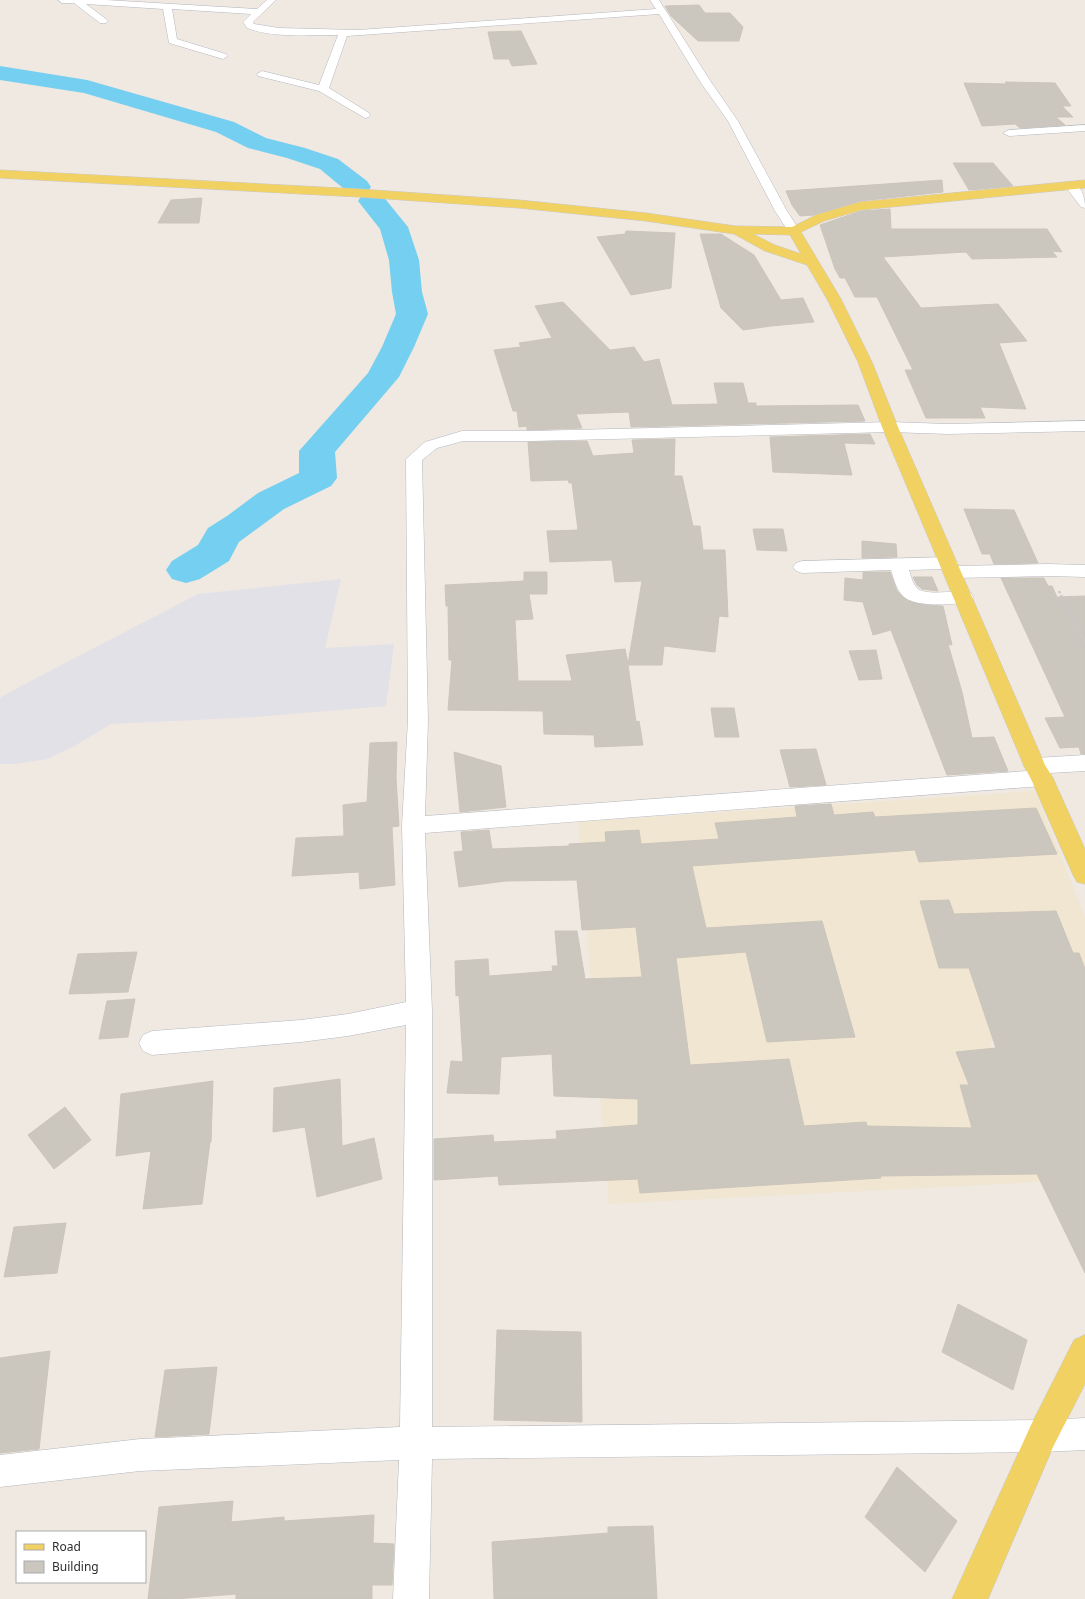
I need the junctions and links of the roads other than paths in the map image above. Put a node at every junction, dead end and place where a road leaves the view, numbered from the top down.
1 (62, 0) edge
2 (75, 0) edge
3 (272, 0) edge
4 (654, 0) edge
5 (167, 6) junction
6 (662, 11) junction
7 (258, 12) junction
8 (103, 21) dead end
9 (343, 34) junction
10 (223, 56) dead end
11 (262, 74) dead end
12 (323, 89) junction
13 (365, 115) dead end
14 (1085, 128) edge
15 (1068, 130) junction
16 (1009, 133) dead end
17 (1079, 139) dead end
18 (0, 174) edge
19 (1085, 184) edge
20 (1071, 186) junction
21 (1085, 204) edge
22 (735, 230) junction
23 (794, 231) junction
24 (812, 262) junction
25 (1085, 426) edge
26 (890, 427) junction
27 (898, 565) junction
28 (802, 567) dead end
29 (951, 568) junction
30 (1085, 571) edge
31 (964, 597) junction
32 (1085, 764) edge
33 (1038, 772) junction
34 (412, 825) junction
35 (1085, 875) edge
36 (419, 1011) junction
37 (152, 1043) dead end
38 (1085, 1351) edge
39 (1085, 1434) edge
40 (1042, 1436) junction
41 (416, 1443) junction
42 (0, 1471) edge
43 (412, 1599) edge
44 (970, 1599) edge

1 - 2 street
2 - 5 street
2 - 8 street
3 - 7 street
4 - 6 street
5 - 7 street
5 - 10 street
6 - 9 street
6 - 23 street
7 - 9 street
9 - 12 street
11 - 12 street
12 - 13 street
14 - 15 street
15 - 16 street
15 - 17 street
18 - 22 main road
19 - 20 main road
20 - 21 street
20 - 23 main road
22 - 23 main road
22 - 24 main road
23 - 24 main road
24 - 26 main road
25 - 26 street
26 - 29 main road
26 - 34 street
27 - 28 street
27 - 29 street
27 - 31 street
29 - 30 street
29 - 31 main road
31 - 33 main road
32 - 33 street
33 - 34 street
33 - 35 main road
34 - 36 street
36 - 37 street
36 - 41 street
38 - 40 main road
39 - 40 street
40 - 41 street
40 - 44 main road
41 - 42 street
41 - 43 street

